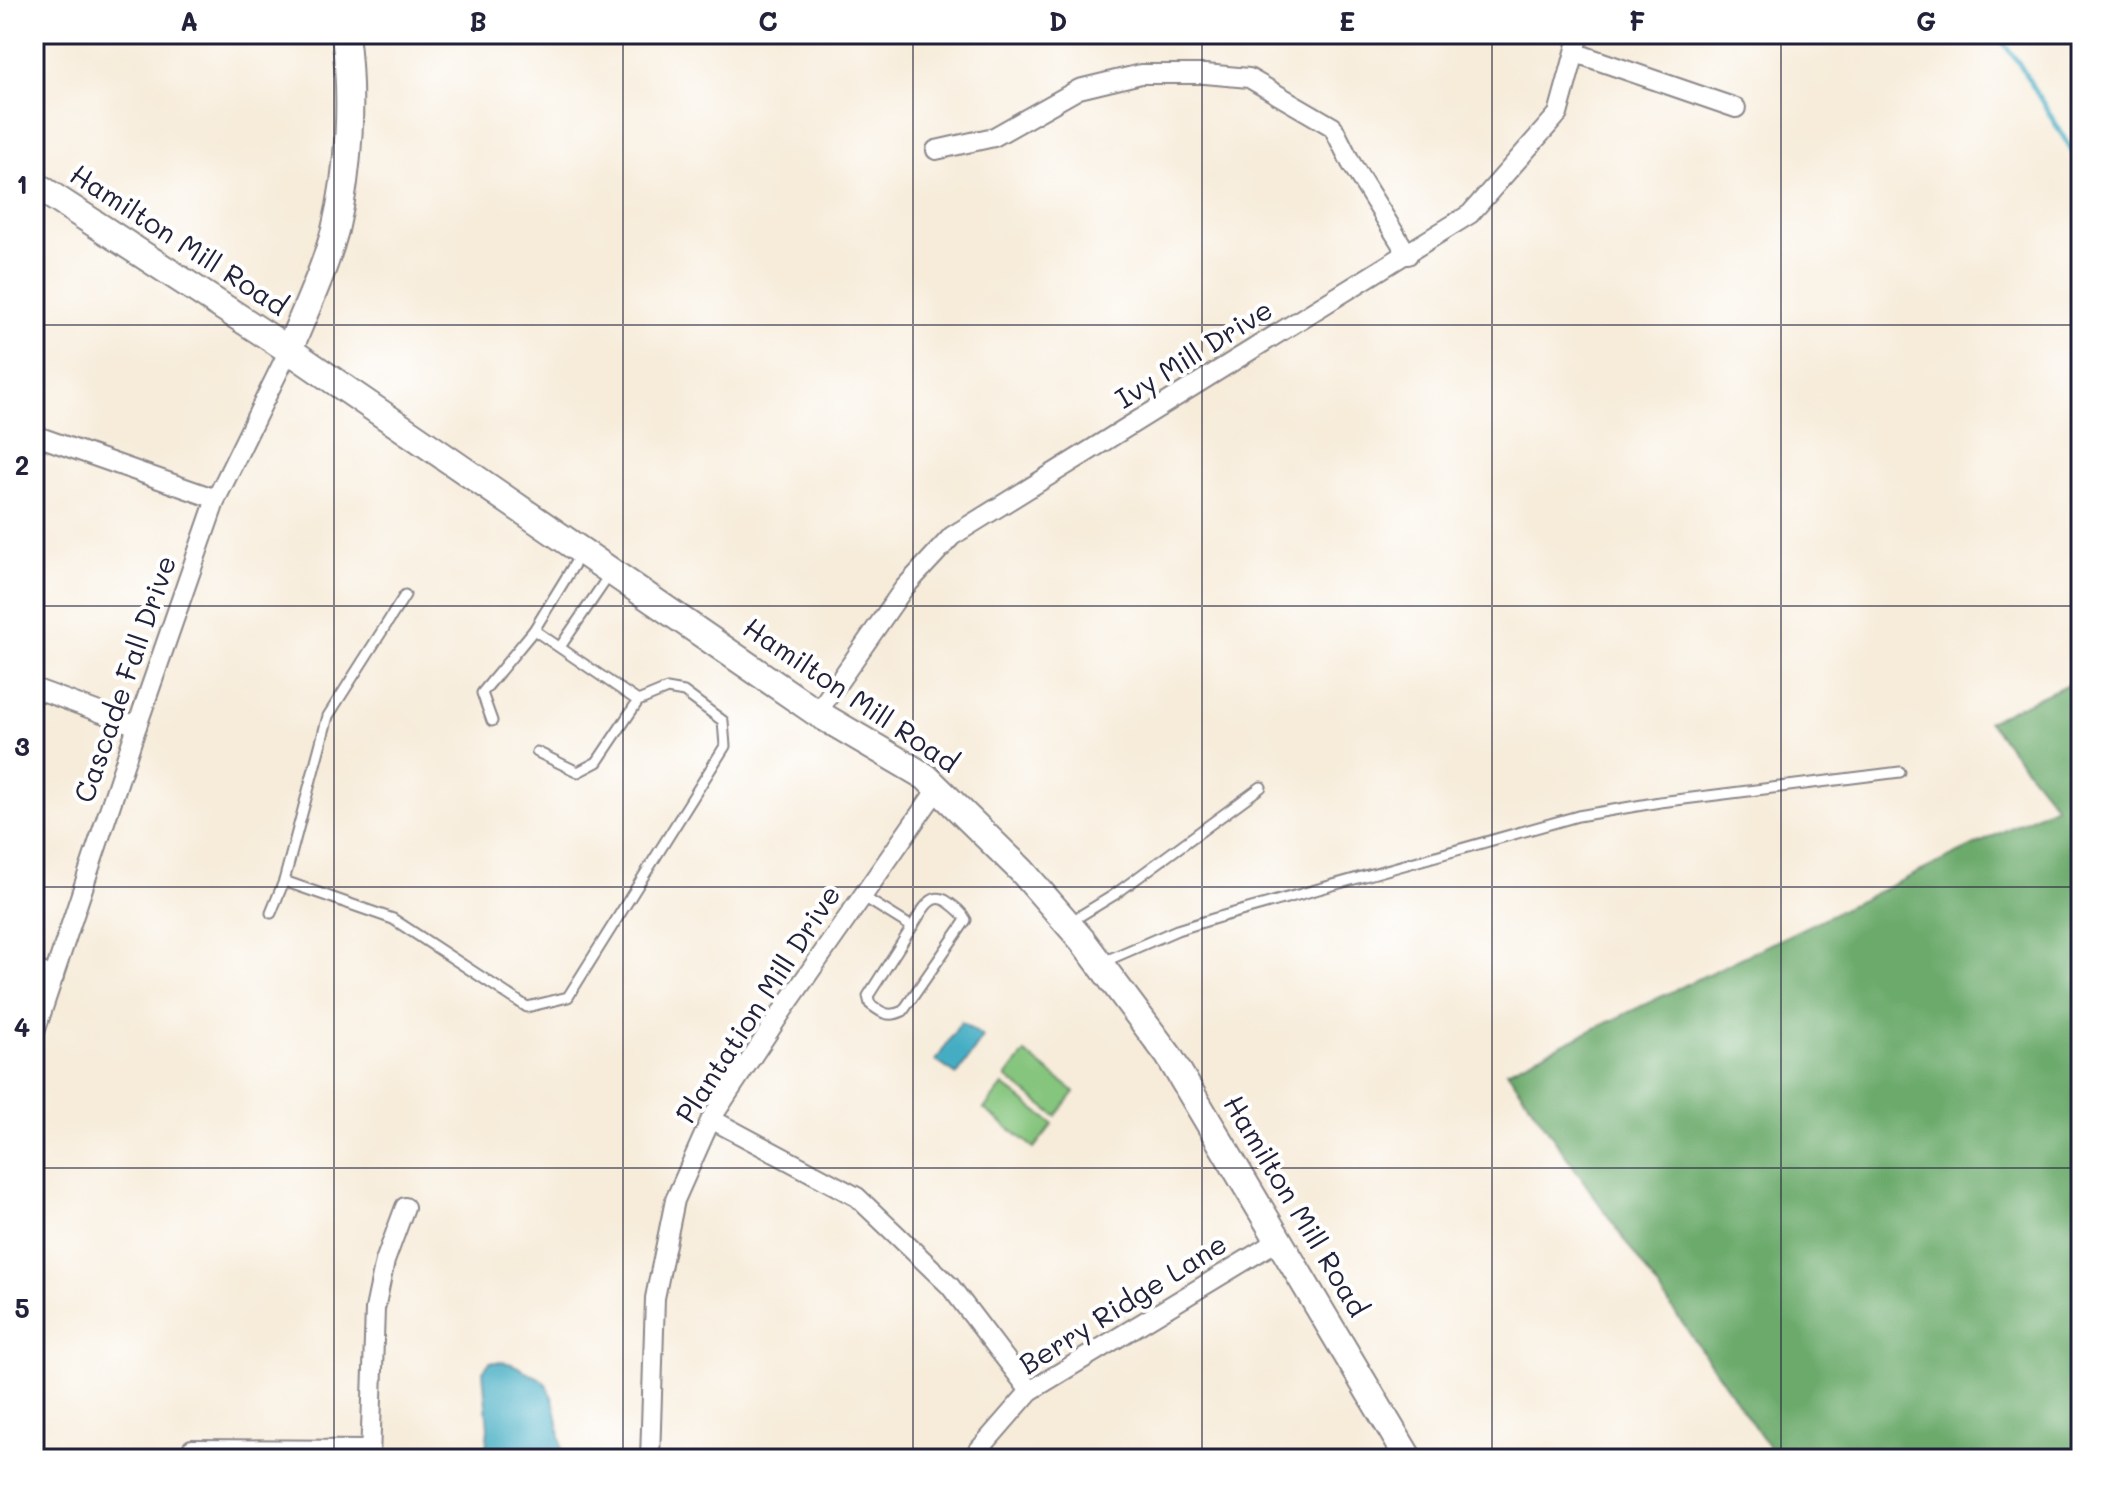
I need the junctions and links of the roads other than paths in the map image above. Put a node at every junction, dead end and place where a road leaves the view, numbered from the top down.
1 (345, 34) edge
2 (1578, 43) edge
3 (1736, 108) dead end
4 (936, 150) dead end
5 (34, 184) edge
6 (1408, 255) junction
7 (289, 350) junction
8 (34, 435) edge
9 (216, 499) junction
10 (582, 552) junction
11 (611, 572) junction
12 (405, 595) dead end
13 (534, 630) junction
14 (560, 647) junction
15 (34, 688) edge
16 (638, 701) junction
17 (817, 713) junction
18 (492, 721) dead end
19 (137, 726) junction
20 (537, 752) dead end
21 (1900, 772) dead end
22 (1261, 787) dead end
23 (938, 788) junction
24 (284, 881) junction
25 (862, 896) junction
26 (271, 913) dead end
27 (1067, 923) junction
28 (912, 927) junction
29 (1100, 963) junction
30 (34, 969) edge
31 (54, 977) junction
32 (34, 1035) edge
33 (711, 1119) junction
34 (405, 1207) dead end
35 (1279, 1240) junction
36 (1030, 1391) junction
37 (192, 1449) dead end
38 (370, 1454) edge
39 (650, 1459) edge
40 (971, 1459) edge
41 (1409, 1459) edge

1 - 7 main road, Hamilton Mill Road
2 - 3 street
2 - 6 street, Ivy Mill Drive
4 - 6 street
5 - 7 main road, Hamilton Mill Road
6 - 17 street, Ivy Mill Drive
7 - 9 street, Cascade Fall Drive
7 - 10 main road, Hamilton Mill Road
8 - 9 street
9 - 19 street, Cascade Fall Drive
10 - 11 main road, Hamilton Mill Road
10 - 13 lane
11 - 14 lane
11 - 17 main road, Hamilton Mill Road
12 - 24 lane
13 - 14 lane
13 - 18 lane
14 - 16 lane
15 - 19 street
16 - 20 lane
16 - 24 lane
17 - 23 main road, Hamilton Mill Road
19 - 31 street, Cascade Fall Drive
21 - 29 lane
22 - 27 lane
23 - 25 street, Plantation Mill Drive
23 - 27 main road, Hamilton Mill Road
24 - 26 lane
25 - 28 lane
25 - 33 street, Plantation Mill Drive
27 - 29 main road, Hamilton Mill Road
28 - 28 lane
29 - 35 main road, Hamilton Mill Road
30 - 31 street
31 - 32 street, Cascade Fall Drive
33 - 36 street
33 - 39 street, Plantation Mill Drive
34 - 38 street
35 - 36 street, Berry Ridge Lane
35 - 41 main road, Hamilton Mill Road
36 - 40 street, Berry Ridge Lane
37 - 38 street

